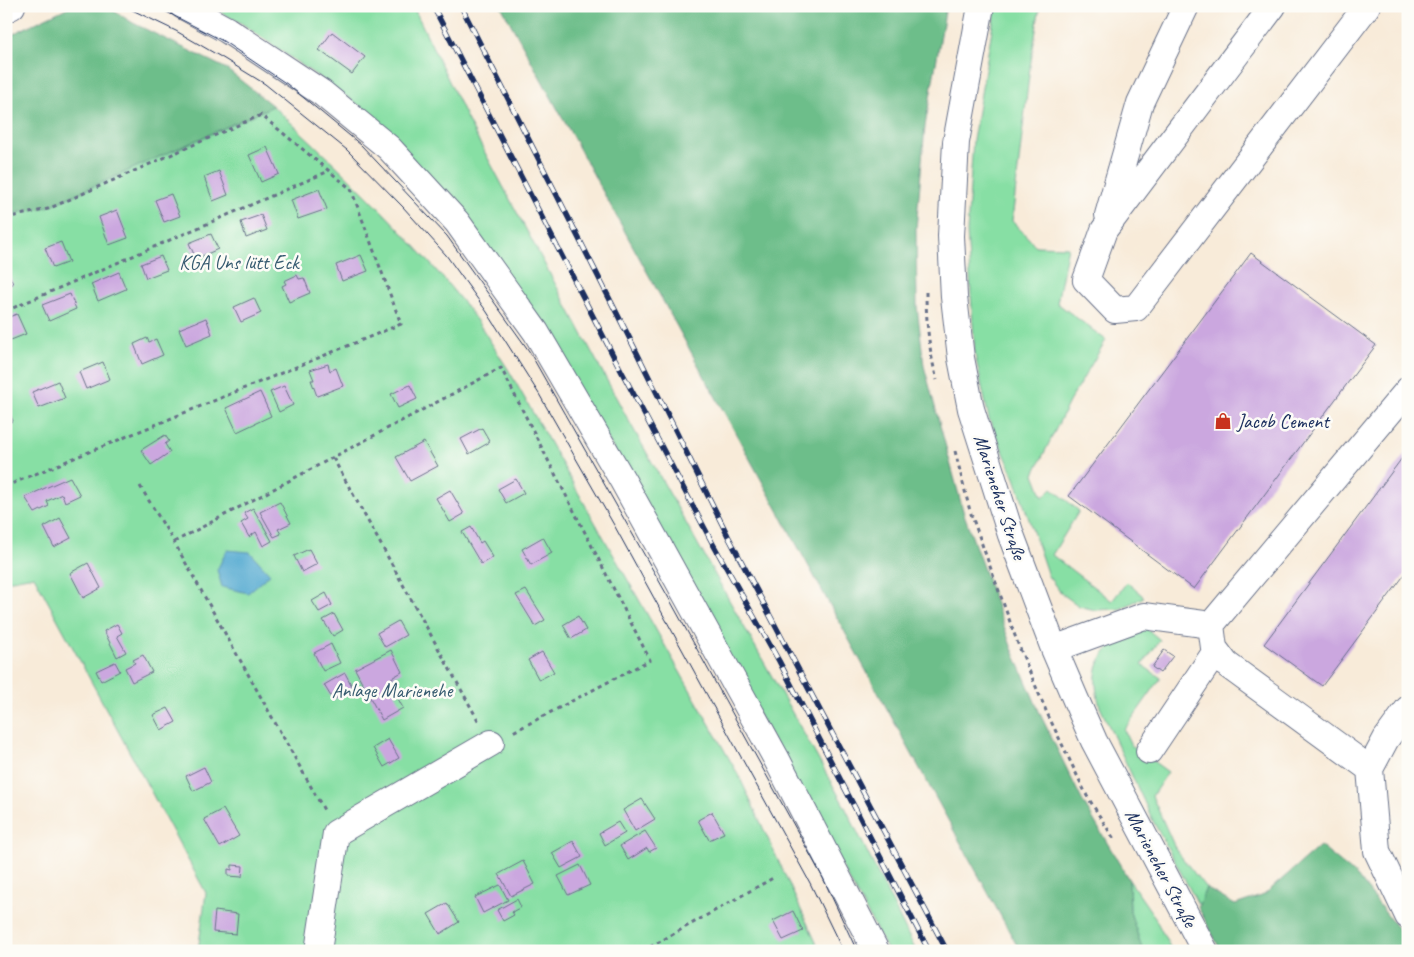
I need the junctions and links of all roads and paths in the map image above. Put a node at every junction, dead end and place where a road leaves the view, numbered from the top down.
1 (12, 6) edge
2 (184, 6) edge
3 (981, 6) edge
4 (1186, 6) edge
5 (1273, 6) edge
6 (1368, 6) edge
7 (6, 9) edge
8 (329, 171) junction
9 (6, 218) edge
10 (1104, 230) junction
11 (6, 311) edge
12 (1408, 390) edge
13 (333, 458) junction
14 (6, 486) edge
15 (140, 486) dead end
16 (174, 542) junction
17 (1211, 625) junction
18 (1054, 649) junction
19 (1216, 651) junction
20 (1408, 709) edge
21 (491, 743) junction
22 (1149, 751) dead end
23 (1370, 769) junction
24 (336, 833) junction
25 (773, 878) dead end
26 (1408, 916) edge
27 (318, 951) edge
28 (643, 951) edge
29 (876, 951) edge
30 (1205, 951) edge

1 - 7 street
2 - 29 street
3 - 18 street, Marieneher Straße
4 - 10 street
5 - 10 street
6 - 10 street
8 - 9 path
8 - 11 path
8 - 14 path
12 - 17 street
13 - 16 path
13 - 21 path
13 - 21 path
15 - 16 path
16 - 24 path
17 - 18 street
17 - 19 street
18 - 30 street, Marieneher Straße
19 - 22 street
19 - 23 street
20 - 23 street
21 - 24 street
23 - 26 street
24 - 27 street
25 - 28 path

